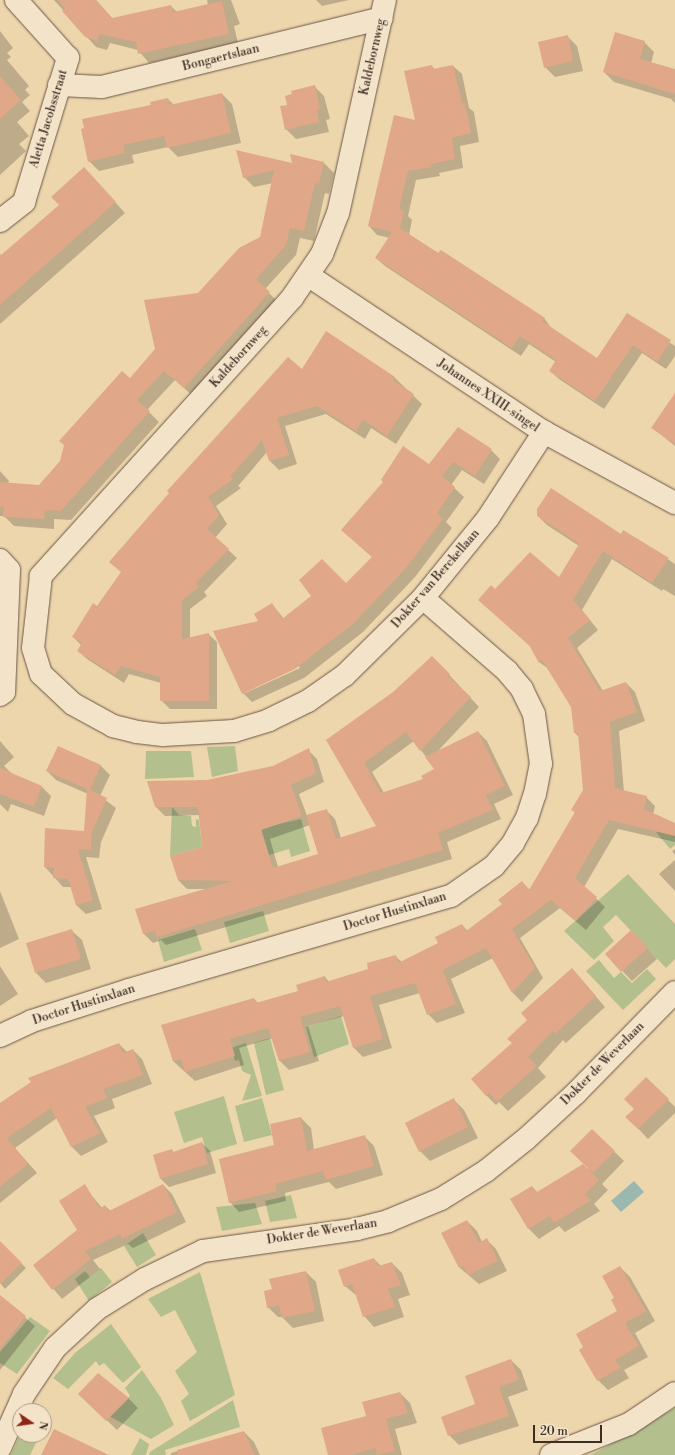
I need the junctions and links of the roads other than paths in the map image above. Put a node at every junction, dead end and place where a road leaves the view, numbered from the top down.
1 (16, 0) edge
2 (389, 5) edge
3 (59, 85) junction
4 (0, 221) edge
5 (309, 276) junction
6 (544, 432) junction
7 (675, 503) edge
8 (0, 560) edge
9 (423, 598) junction
10 (40, 674) joint
11 (2, 694) edge
12 (675, 992) edge
13 (0, 1036) edge
14 (675, 1393) edge
15 (0, 1448) edge
16 (551, 1455) edge

1 - 3 street, Aletta Jacobsstraat
2 - 3 street, Bongaertslaan
2 - 5 street, Kaldebornweg
3 - 4 street, Aletta Jacobsstraat
5 - 6 street, Johannes XXIII-singel
5 - 10 street, Kaldebornweg
6 - 7 street, Johannes XXIII-singel
6 - 9 street, Dokter van Berckellaan
8 - 11 street
9 - 10 street, Dokter van Berckellaan
9 - 13 street, Doctor Hustinxlaan
12 - 15 street, Dokter de Weverlaan
14 - 16 street

